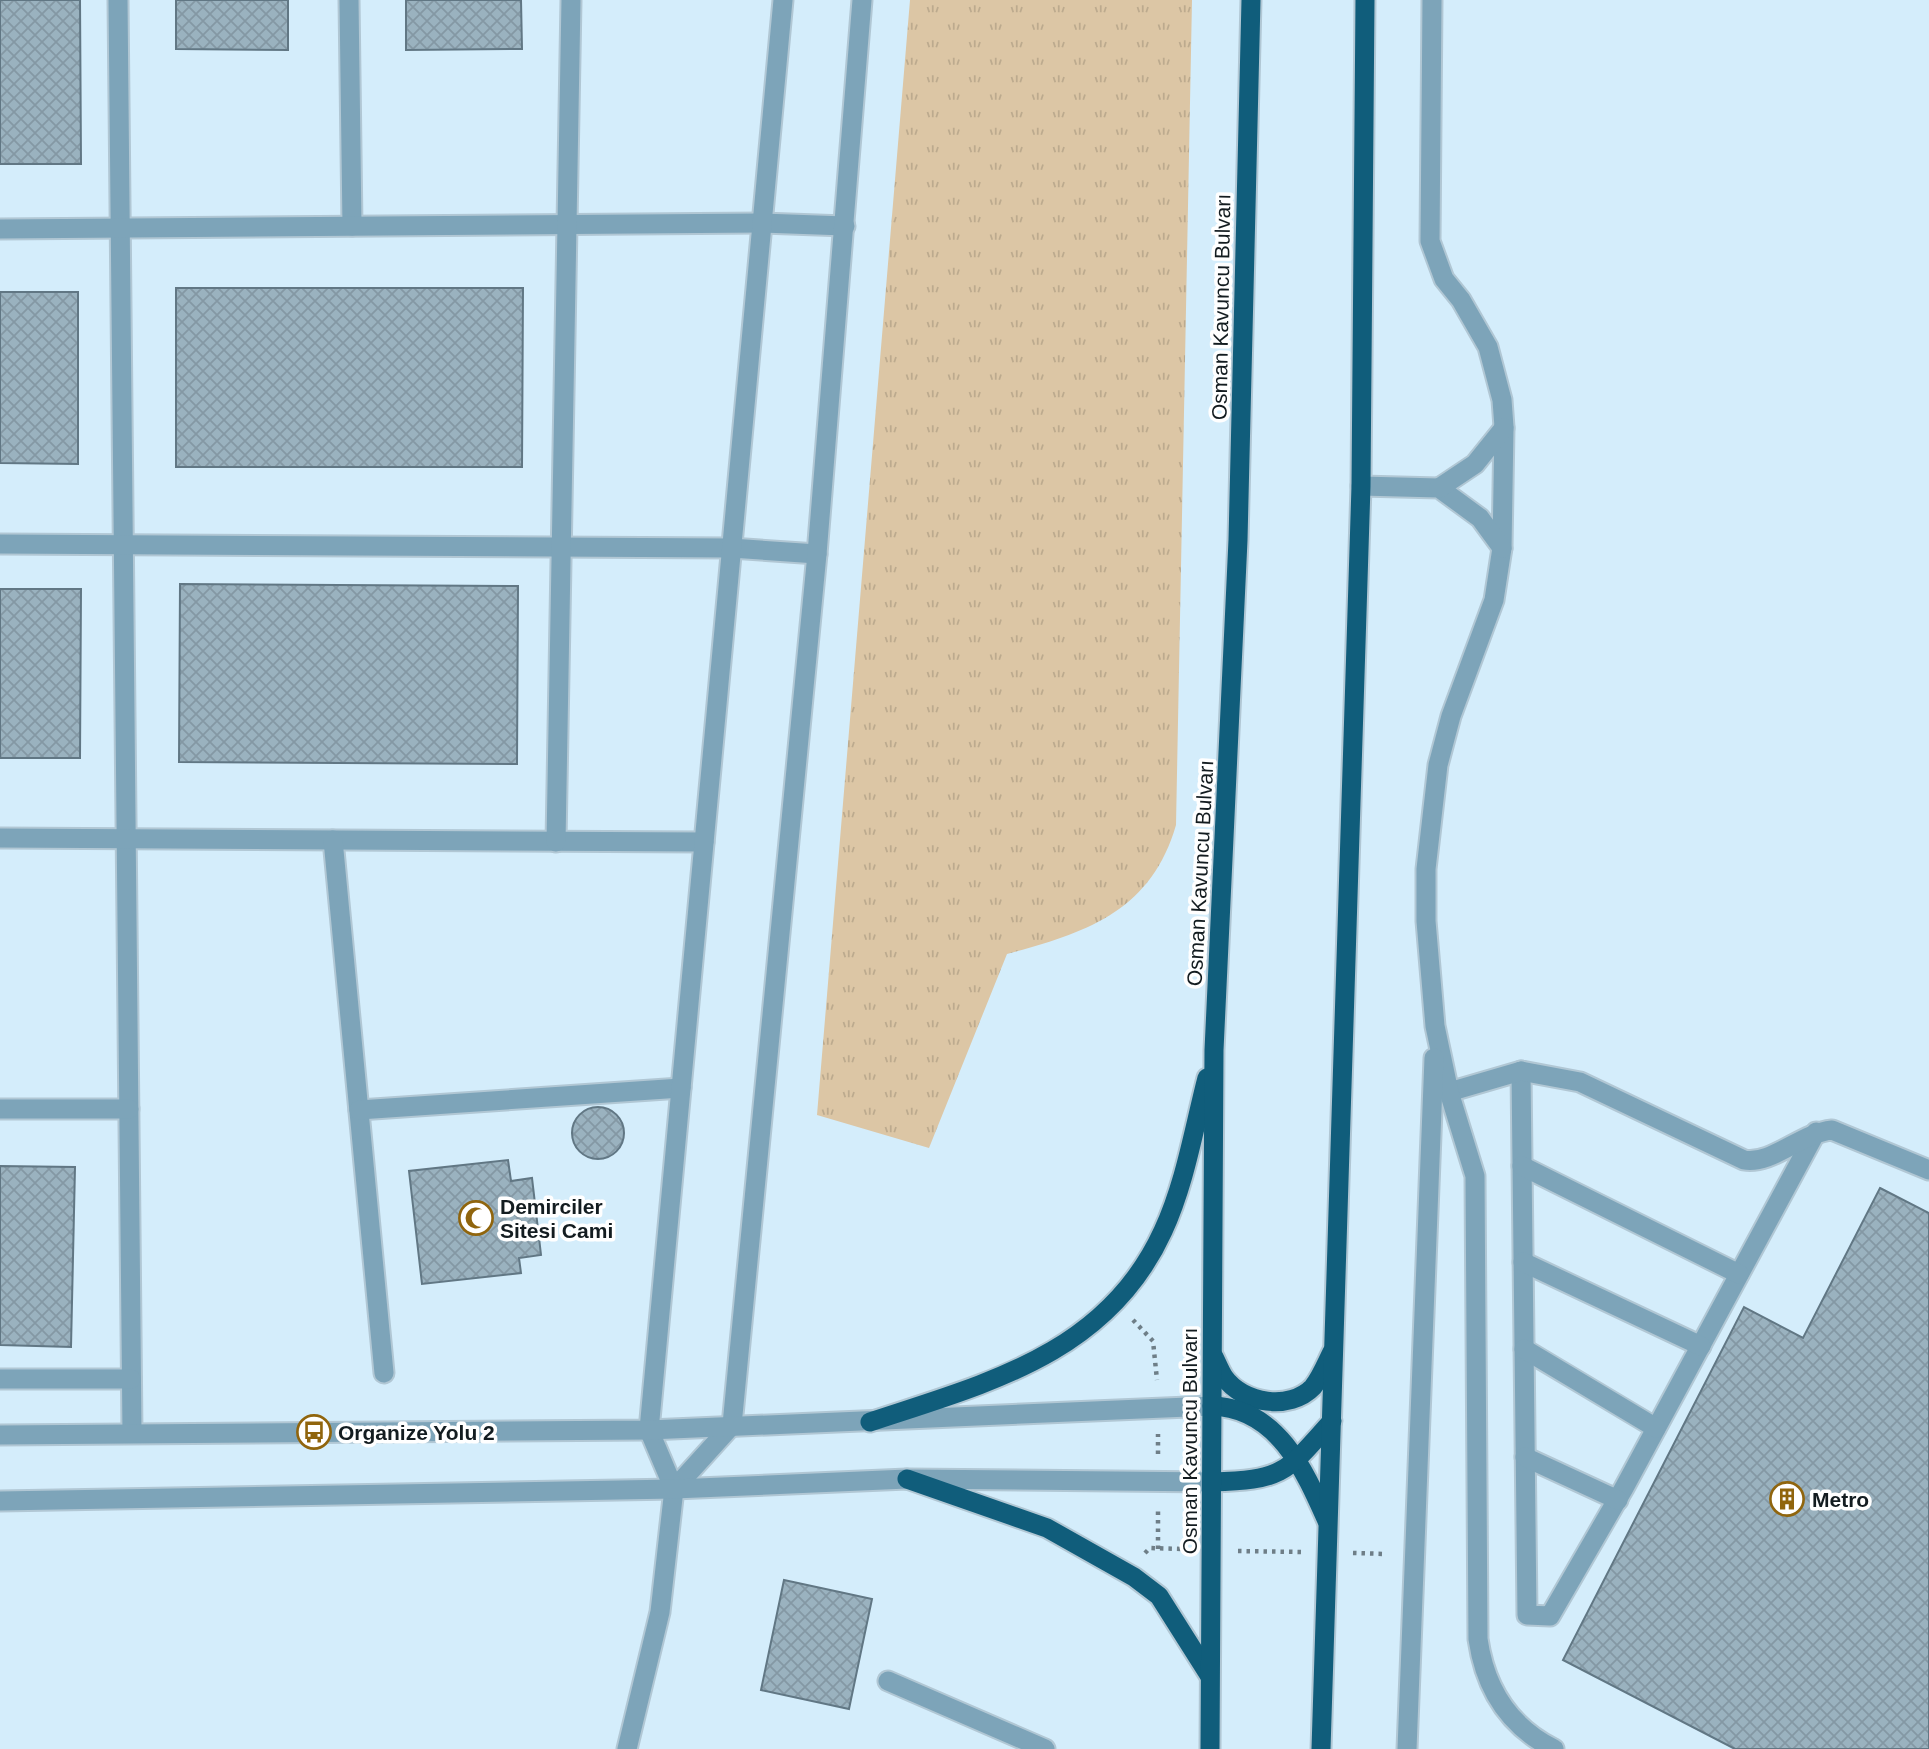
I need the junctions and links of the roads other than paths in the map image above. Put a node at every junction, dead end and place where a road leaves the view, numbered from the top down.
1 (118, 0) edge
2 (349, 0) edge
3 (571, 0) edge
4 (783, 0) edge
5 (862, 0) edge
6 (1251, 0) edge
7 (1364, 0) edge
8 (1432, 0) edge
9 (762, 223) junction
10 (567, 224) junction
11 (352, 226) junction
12 (845, 226) junction
13 (120, 228) junction
14 (0, 229) edge
15 (1504, 428) junction
16 (1361, 486) junction
17 (1439, 488) junction
18 (0, 544) edge
19 (123, 545) junction
20 (562, 548) junction
21 (731, 548) junction
22 (1502, 548) junction
23 (817, 554) junction
24 (0, 838) edge
25 (126, 839) junction
26 (333, 840) junction
27 (556, 842) junction
28 (704, 842) junction
29 (1435, 1026) junction
30 (1214, 1050) junction
31 (1521, 1071) junction
32 (681, 1088) junction
33 (1449, 1093) junction
34 (0, 1109) edge
35 (129, 1109) junction
36 (359, 1110) junction
37 (1816, 1132) junction
38 (1522, 1166) junction
39 (1929, 1170) edge
40 (1523, 1262) junction
41 (1739, 1274) junction
42 (1335, 1346) junction
43 (1701, 1346) junction
44 (1524, 1349) junction
45 (1212, 1352) junction
46 (384, 1373) dead end
47 (0, 1379) edge
48 (131, 1379) junction
49 (1212, 1406) junction
50 (1332, 1421) junction
51 (870, 1422) junction
52 (732, 1425) junction
53 (1656, 1428) junction
54 (649, 1430) junction
55 (132, 1433) junction
56 (0, 1435) edge
57 (1525, 1457) junction
58 (1297, 1461) junction
59 (907, 1479) junction
60 (1212, 1482) junction
61 (674, 1489) junction
62 (0, 1500) edge
63 (1618, 1500) junction
64 (1329, 1527) junction
65 (1210, 1676) junction
66 (888, 1681) dead end
67 (627, 1749) edge
68 (1045, 1749) edge
69 (1210, 1749) edge
70 (1321, 1749) edge
71 (1407, 1749) edge
72 (1554, 1749) edge

1 - 13 street
2 - 11 street
3 - 10 street
4 - 9 street
5 - 12 street
6 - 30 highway, Osman Kavuncu Bulvarı
7 - 16 highway
8 - 15 street
9 - 10 street
9 - 12 street
9 - 21 street
10 - 11 street
10 - 20 street
11 - 13 street
12 - 23 street
13 - 14 street
13 - 19 street
15 - 17 street
15 - 22 street
16 - 17 street
16 - 42 highway
17 - 22 street
18 - 19 street
19 - 20 street
19 - 25 street
20 - 21 street
20 - 27 street
21 - 23 street
21 - 28 street
22 - 29 street
23 - 52 street
24 - 25 street
25 - 26 street
25 - 35 street
26 - 27 street
26 - 36 street
27 - 28 street
28 - 32 street
29 - 33 street
29 - 71 street
30 - 45 highway, Osman Kavuncu Bulvarı
30 - 51 highway
31 - 33 street
31 - 37 street
31 - 38 street
32 - 36 street
32 - 54 street
33 - 72 street
34 - 35 street
35 - 48 street
36 - 46 street
37 - 39 street
37 - 41 street
38 - 40 street
38 - 41 street
40 - 43 street
40 - 44 street
41 - 43 street
42 - 45 highway
42 - 50 highway
43 - 53 street
44 - 53 street
44 - 57 street
45 - 49 highway, Osman Kavuncu Bulvarı
47 - 48 street
48 - 55 street
49 - 51 street
49 - 58 highway
49 - 60 highway, Osman Kavuncu Bulvarı
50 - 58 highway
50 - 64 highway
51 - 52 street
52 - 54 street
52 - 61 street
53 - 63 street
54 - 55 street
54 - 61 street
55 - 56 street
57 - 63 street
57 - 63 street
58 - 60 highway
58 - 64 highway
59 - 60 street
59 - 61 street
59 - 65 highway
60 - 65 highway, Osman Kavuncu Bulvarı
61 - 62 street
61 - 67 street
64 - 70 highway
65 - 69 highway, Osman Kavuncu Bulvarı
66 - 68 street

